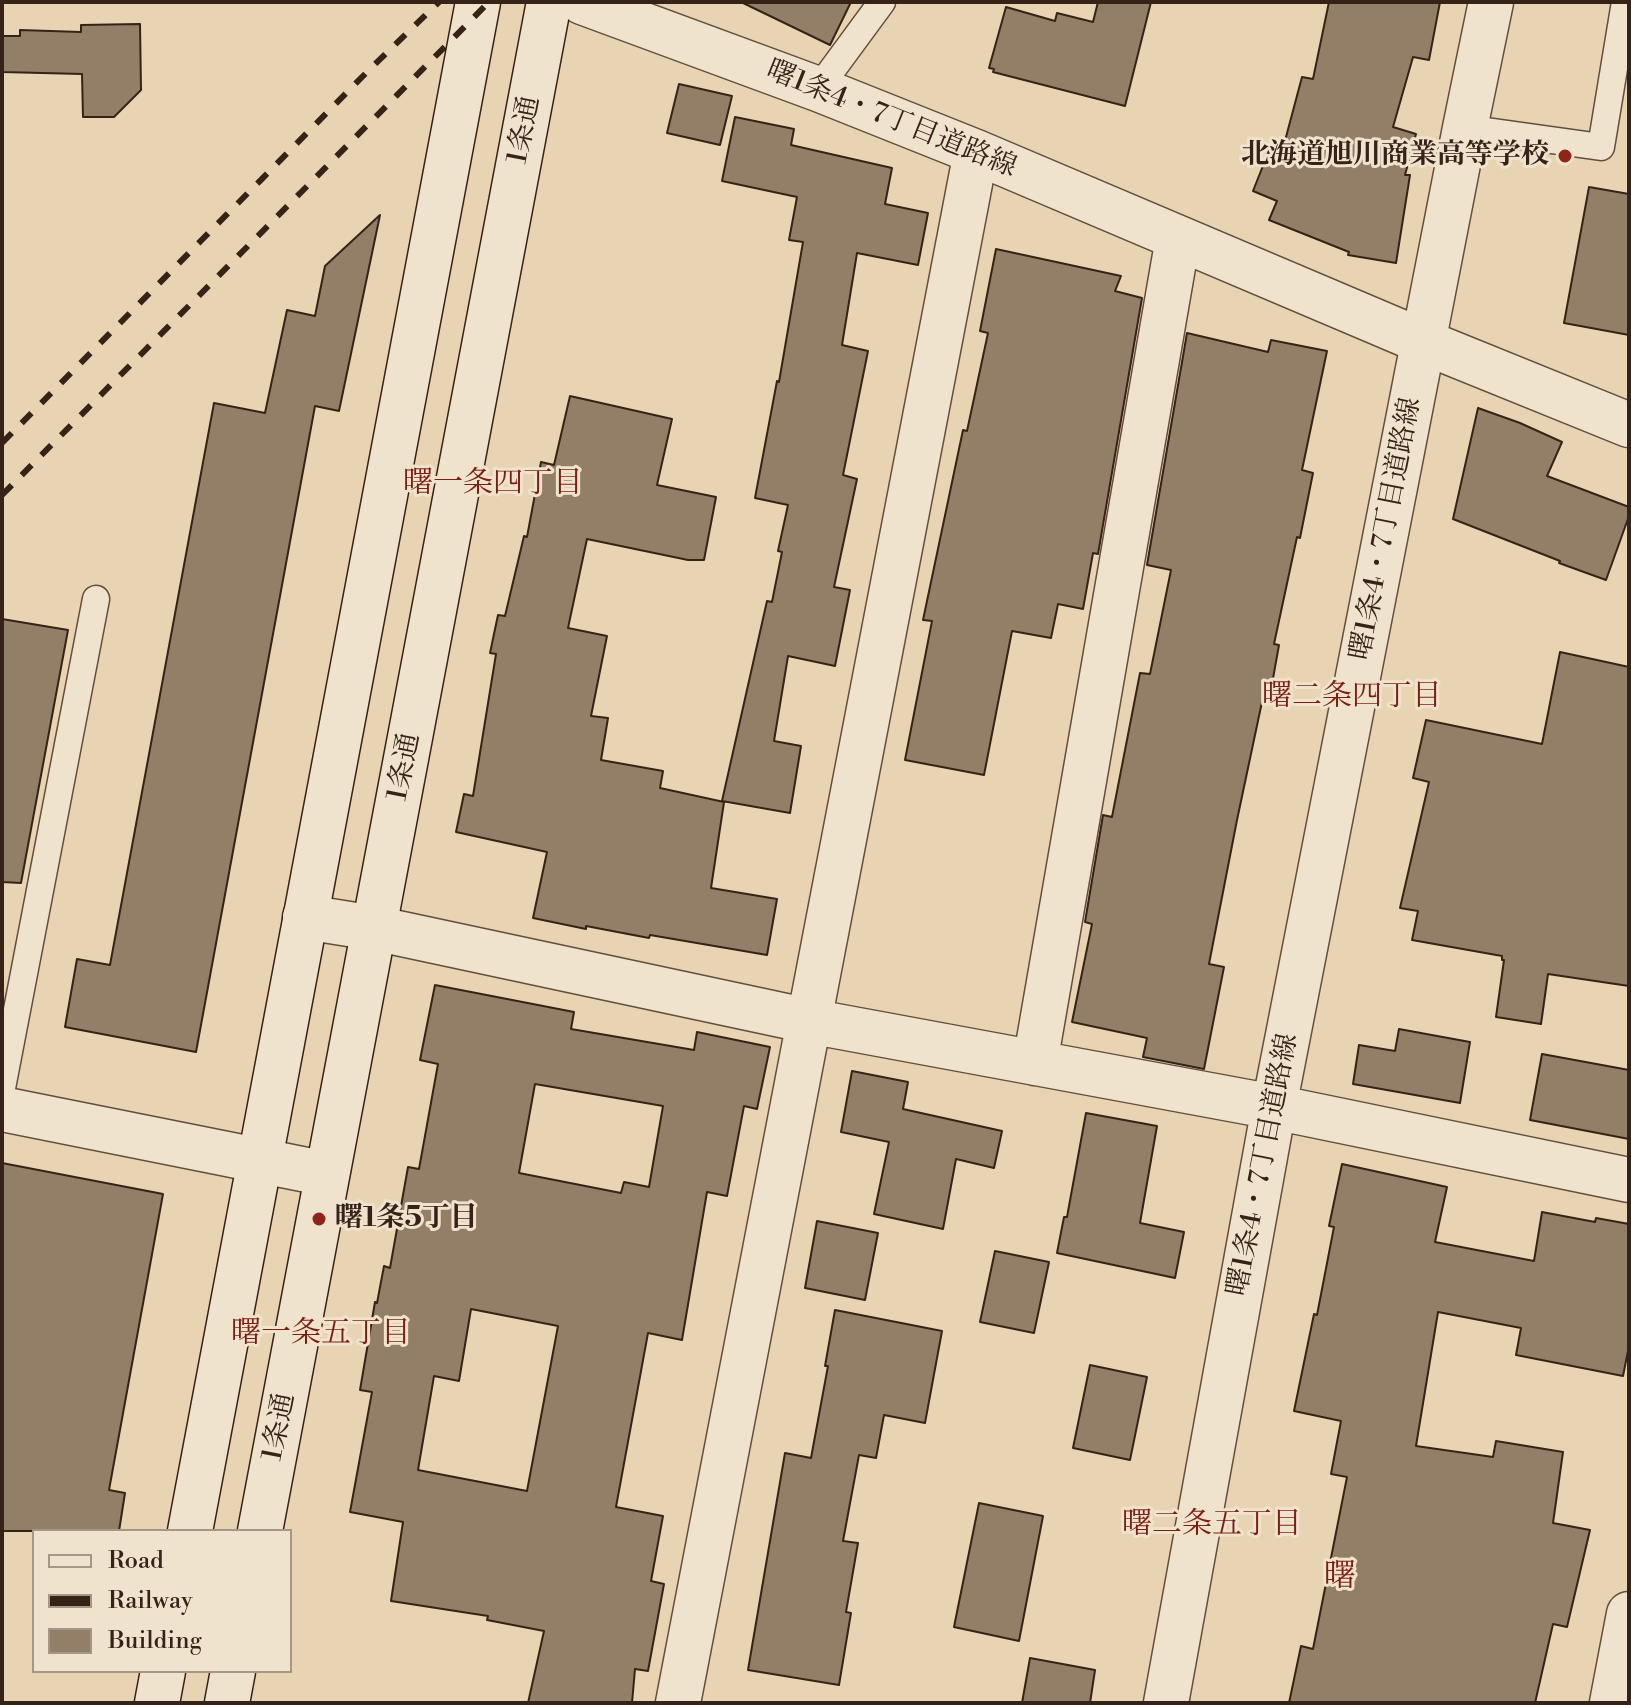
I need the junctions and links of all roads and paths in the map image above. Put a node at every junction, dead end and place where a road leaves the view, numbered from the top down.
1 (478, 2) edge
2 (549, 2) edge
3 (582, 2) edge
4 (882, 2) edge
5 (1491, 2) edge
6 (1625, 2) edge
7 (818, 89) junction
8 (1465, 128) junction
9 (976, 152) junction
10 (1178, 238) junction
11 (1424, 342) junction
12 (1629, 425) edge
13 (96, 599) dead end
14 (305, 917) junction
15 (374, 928) junction
16 (809, 1021) junction
17 (1035, 1063) junction
18 (2, 1088) edge
19 (1274, 1107) junction
20 (2, 1109) edge
21 (259, 1160) junction
22 (327, 1174) junction
23 (1629, 1180) edge
24 (190, 1529) edge
25 (260, 1529) edge
26 (1629, 1614) edge
27 (163, 1673) edge
28 (233, 1673) edge
29 (157, 1703) edge
30 (227, 1703) edge
31 (678, 1703) edge
32 (1166, 1703) edge
33 (1612, 1703) edge

1 - 14 street
2 - 15 street, 1条通
3 - 7 street, 曙1条4・7丁目道路線
4 - 7 lane
5 - 8 street
6 - 8 lane
7 - 9 street, 曙1条4・7丁目道路線
8 - 11 street
9 - 10 street, 曙1条4・7丁目道路線
9 - 16 street
10 - 11 street, 曙1条4・7丁目道路線
10 - 17 street
11 - 12 street
11 - 19 street, 曙1条4・7丁目道路線
13 - 18 lane
14 - 15 street
14 - 21 street
15 - 16 street
15 - 22 street, 1条通
16 - 17 street
16 - 31 street
17 - 19 street
19 - 23 street
19 - 32 street, 曙1条4・7丁目道路線
20 - 21 street
21 - 22 street
21 - 24 street
22 - 25 street, 1条通
26 - 33 street
27 - 29 street
28 - 30 street

